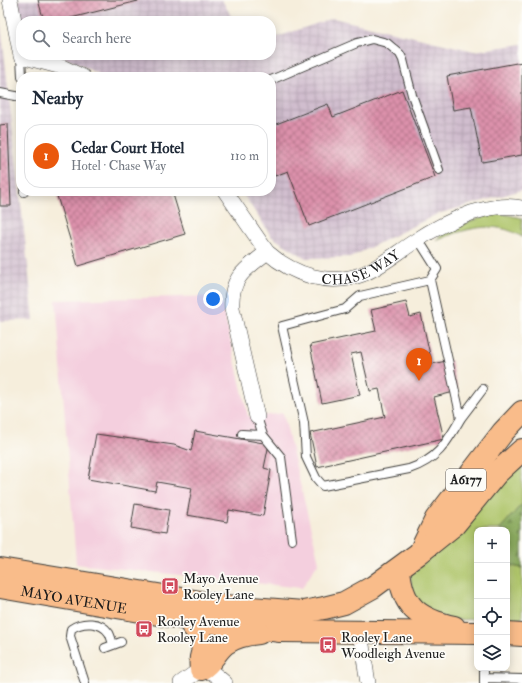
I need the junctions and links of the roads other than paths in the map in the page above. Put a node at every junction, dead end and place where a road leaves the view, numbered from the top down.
1 (10, 0) edge
2 (16, 31) edge
3 (21, 60) edge
4 (36, 60) edge
5 (22, 72) edge
6 (72, 72) edge
7 (276, 78) edge
8 (0, 92) edge
9 (16, 96) edge
10 (440, 170) dead end
11 (228, 196) edge
12 (522, 208) edge
13 (418, 239) junction
14 (267, 252) junction
15 (430, 280) junction
16 (484, 389) dead end
17 (522, 412) edge
18 (257, 417) joint
19 (461, 418) junction
20 (242, 434) dead end
21 (263, 435) junction
22 (522, 450) edge
23 (292, 540) dead end
24 (418, 554) junction
25 (0, 569) edge
26 (399, 569) junction
27 (0, 587) edge
28 (187, 619) junction
29 (281, 621) junction
30 (474, 631) edge
31 (349, 632) junction
32 (474, 632) edge
33 (510, 634) edge
34 (522, 635) edge
35 (113, 645) dead end
36 (201, 669) junction
37 (522, 679) edge
38 (484, 680) edge
39 (85, 683) edge
40 (181, 683) edge
41 (225, 683) edge
42 (368, 683) edge

1 - 2 street
3 - 5 lane
4 - 6 street
7 - 10 lane
8 - 9 lane
11 - 14 street, CHASE WAY
12 - 13 street, CHASE WAY
13 - 14 street, CHASE WAY
13 - 15 lane
14 - 18 street
15 - 19 lane
15 - 19 lane
16 - 19 lane
17 - 24 main road, A6177
18 - 21 lane
20 - 21 lane
21 - 23 lane
22 - 24 main road, A6177
24 - 26 main road, A6177
25 - 29 main road, MAYO AVENUE / A6177
26 - 29 main road, A6177
26 - 30 main road
27 - 28 main road, MAYO AVENUE / A6177
28 - 29 main road, MAYO AVENUE / A6177
28 - 36 main road
29 - 31 main road, MAYO AVENUE / A6177
29 - 36 main road
31 - 32 main road, A6177
31 - 42 street
33 - 34 main road
35 - 39 lane
36 - 40 street
36 - 41 street
37 - 38 lane

